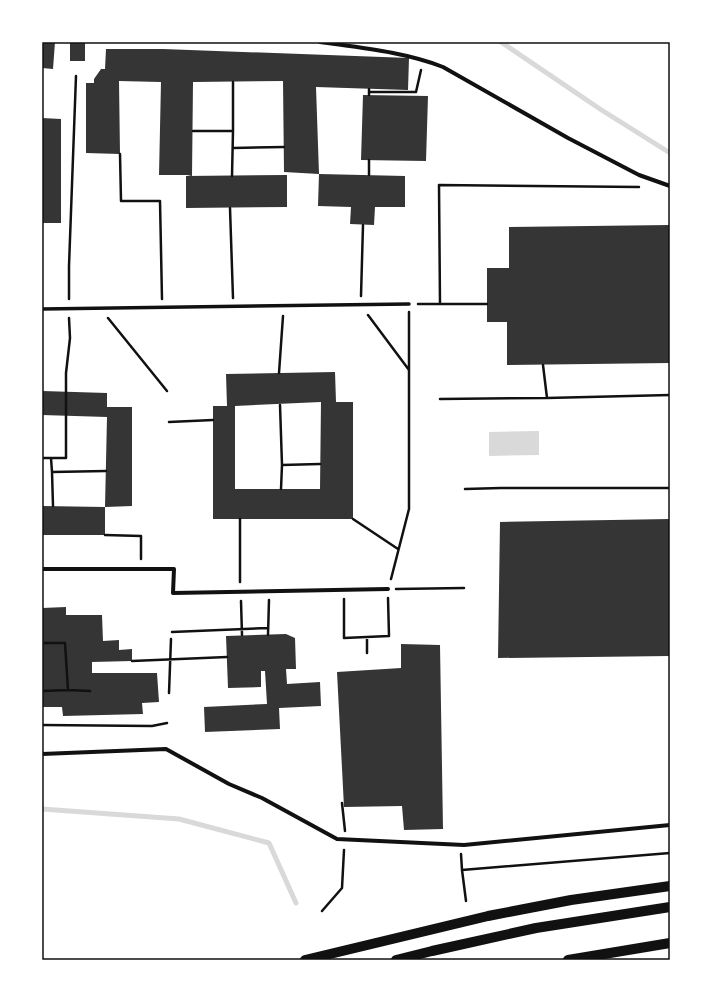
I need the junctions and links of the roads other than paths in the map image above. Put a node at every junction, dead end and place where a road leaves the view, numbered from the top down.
1 (320, 42) edge
2 (670, 186) edge
3 (409, 304) road end
4 (42, 309) edge
5 (42, 569) edge
6 (388, 589) road end
7 (42, 754) edge
8 (670, 825) edge
9 (670, 886) edge
10 (670, 907) edge
11 (670, 942) edge
12 (305, 960) edge
13 (396, 960) edge
14 (568, 960) edge

1 - 2 street
3 - 4 street
5 - 6 street
7 - 8 street
9 - 12 main road
10 - 13 main road
11 - 14 main road

